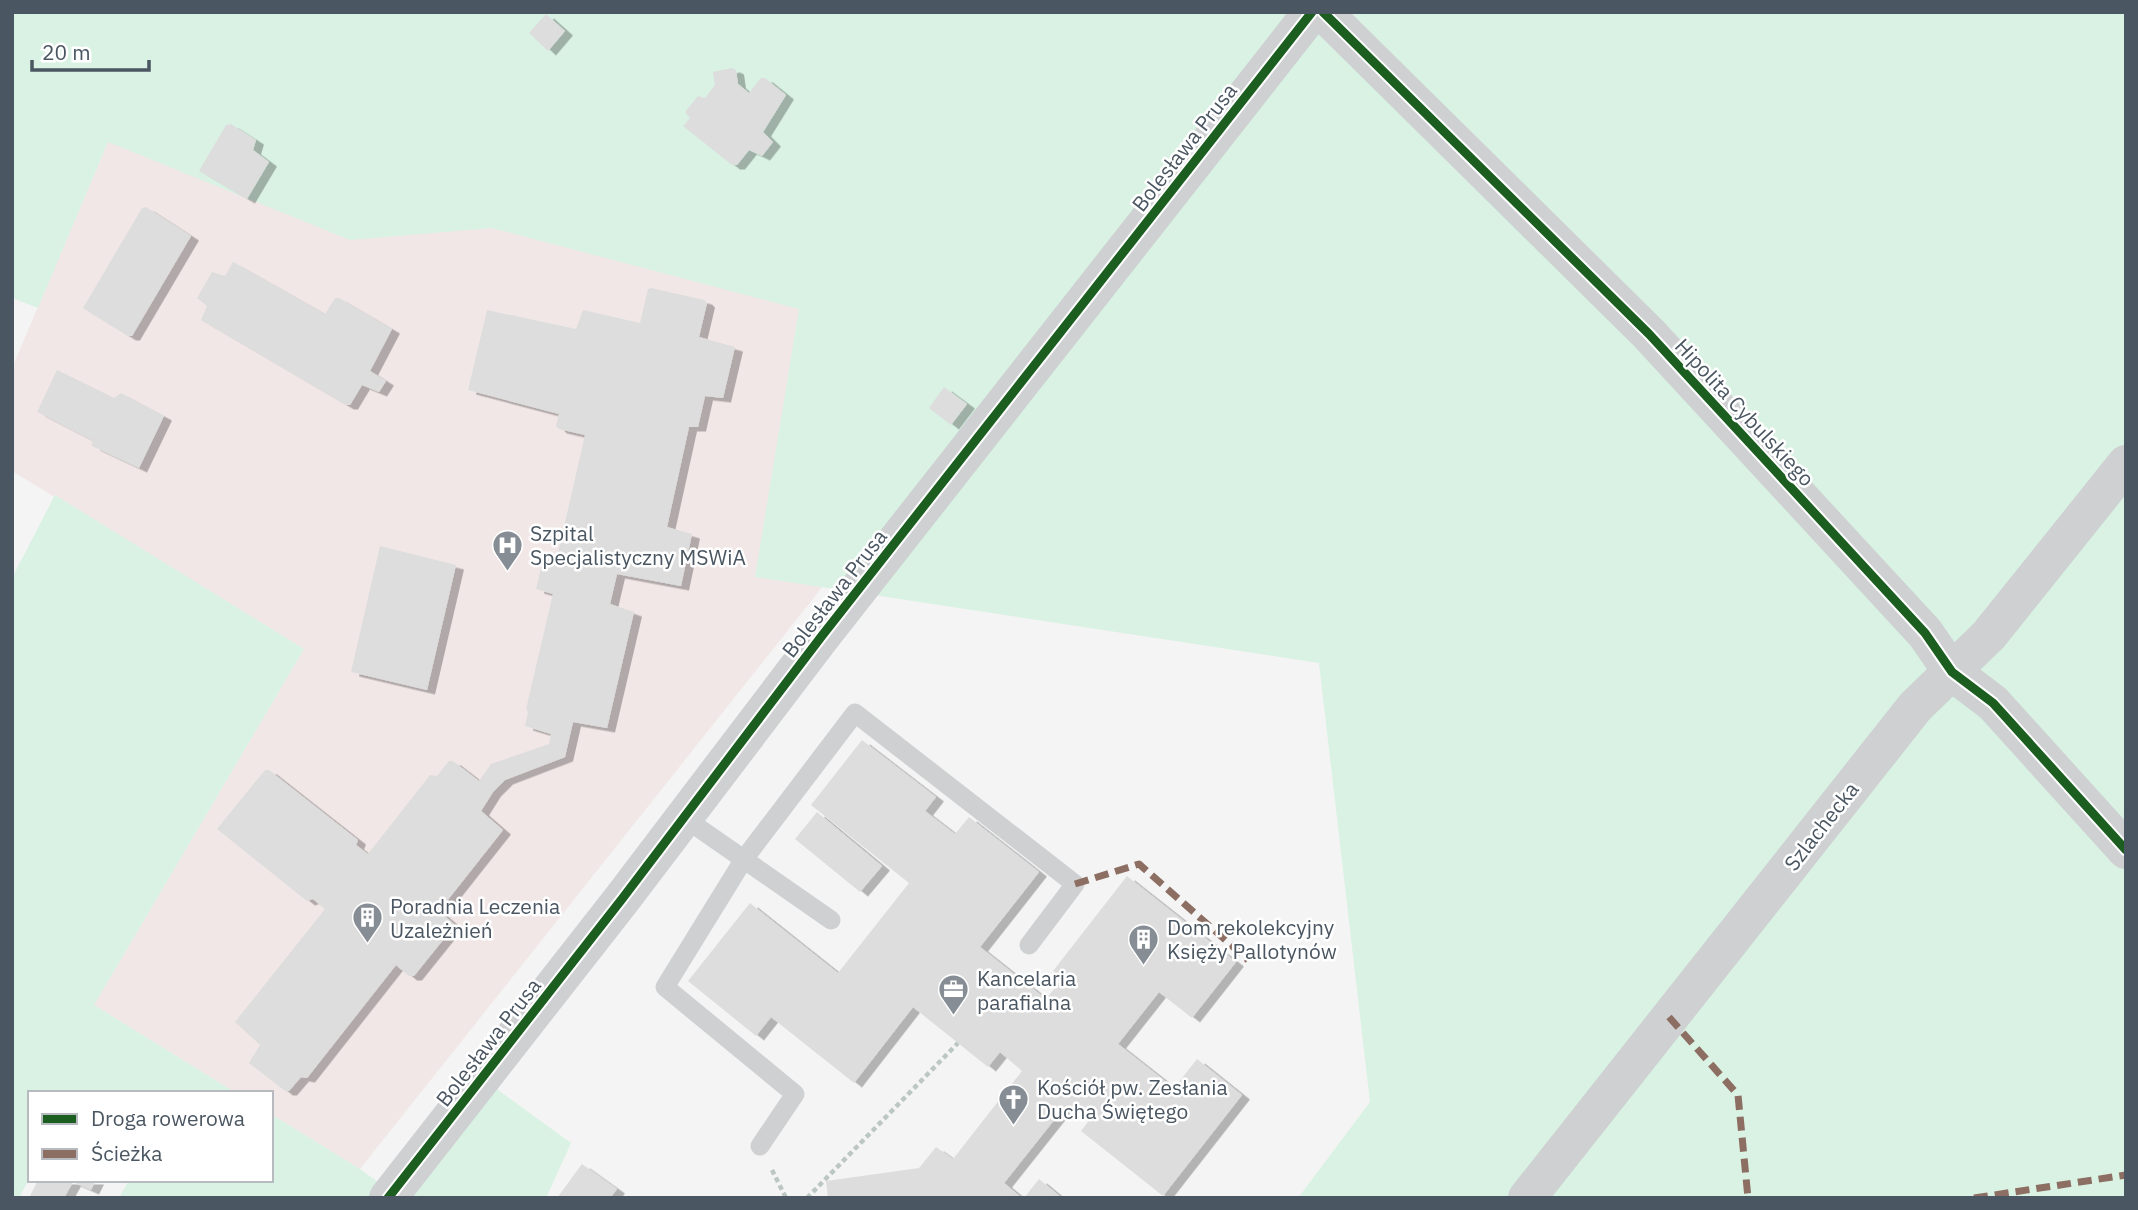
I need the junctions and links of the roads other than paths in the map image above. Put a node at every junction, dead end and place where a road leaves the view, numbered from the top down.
1 (1312, 12) edge
2 (1323, 12) edge
3 (2126, 464) edge
4 (1952, 672) junction
5 (683, 817) junction
6 (2126, 849) edge
7 (744, 859) junction
8 (831, 920) dead end
9 (1029, 945) dead end
10 (760, 1146) dead end
11 (388, 1198) edge
12 (1527, 1198) edge

1 - 5 street, Bolesława Prusa
2 - 4 street, Hipolita Cybulskiego
3 - 4 street, Szlachecka
4 - 6 street, Hipolita Cybulskiego
4 - 12 street, Szlachecka
5 - 7 lane
5 - 11 street, Bolesława Prusa
7 - 8 lane
7 - 9 lane
7 - 10 lane

